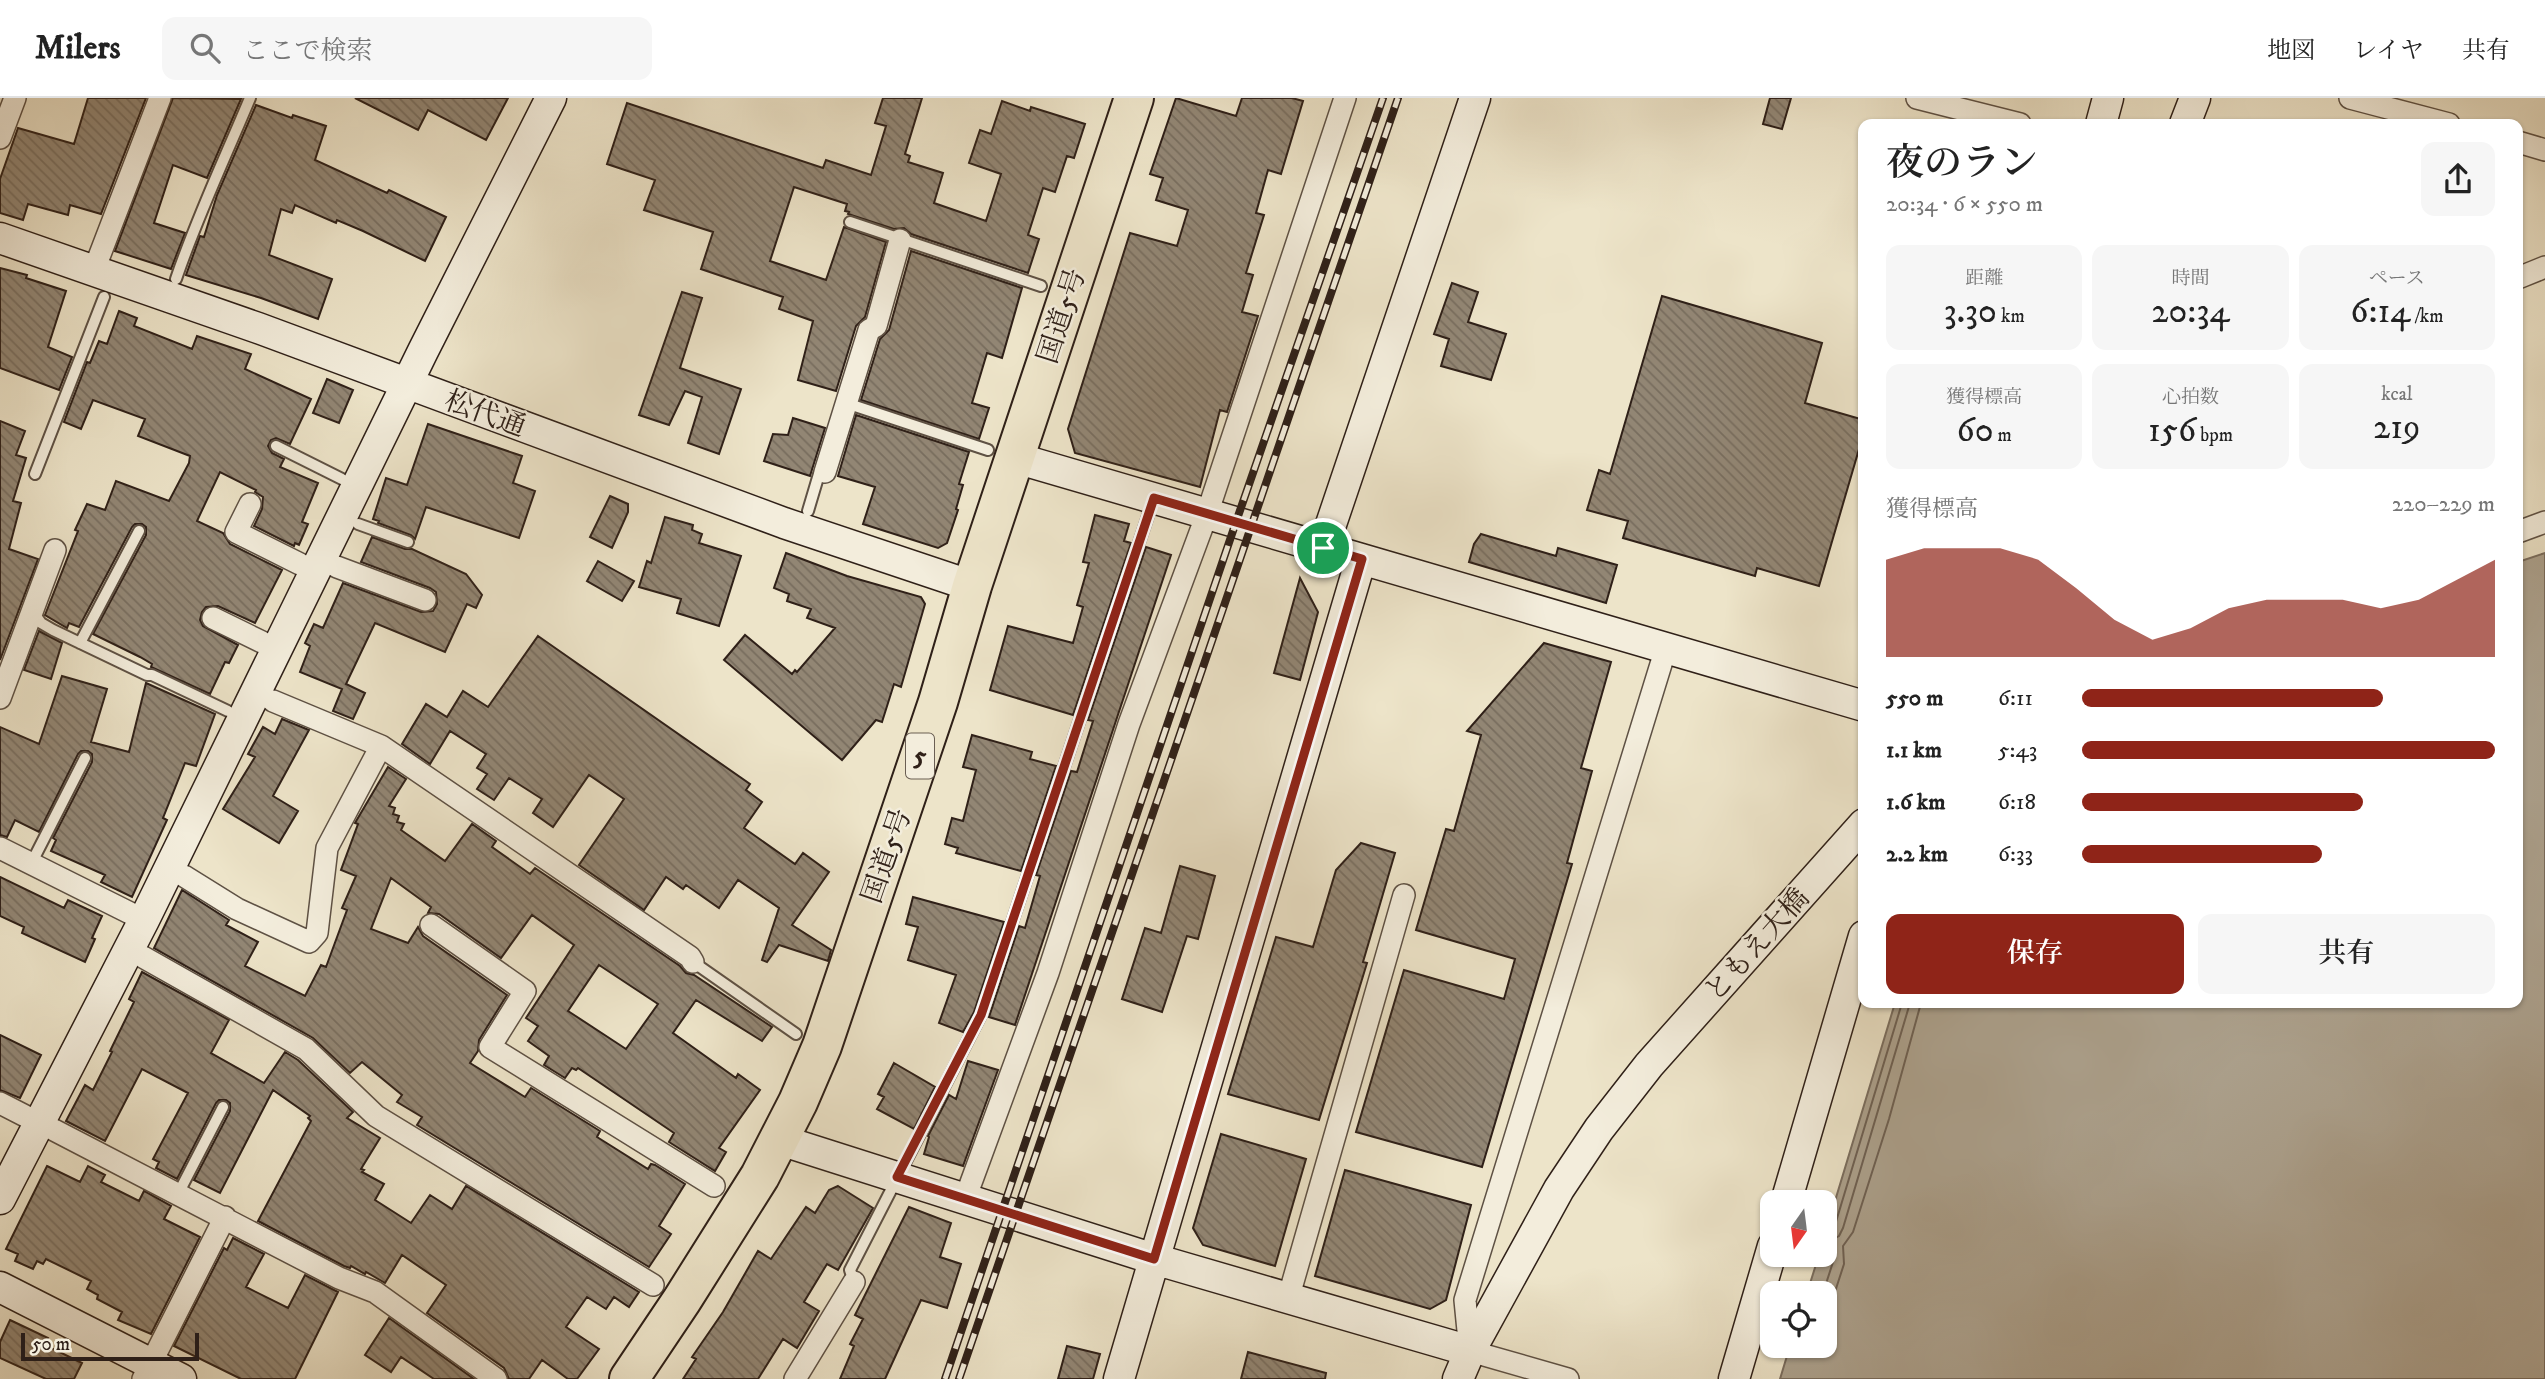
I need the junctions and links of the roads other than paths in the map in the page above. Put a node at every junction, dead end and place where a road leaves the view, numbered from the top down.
1 (15, 98) edge
2 (160, 98) edge
3 (250, 98) edge
4 (551, 98) edge
5 (1134, 98) edge
6 (1345, 98) edge
7 (1475, 98) edge
8 (1917, 98) edge
9 (2108, 98) edge
10 (2195, 98) edge
11 (2350, 98) edge
12 (2000, 119) edge
13 (2102, 119) edge
14 (2188, 119) edge
15 (2430, 119) edge
16 (0, 138) edge
17 (2523, 143) edge
18 (2545, 150) edge
19 (850, 222) dead end
20 (0, 238) edge
21 (900, 240) junction
22 (2545, 267) edge
23 (2523, 276) edge
24 (176, 279) dead end
25 (99, 284) junction
26 (1041, 286) dead end
27 (406, 384) junction
28 (846, 403) junction
29 (276, 446) dead end
30 (1002, 454) junction
31 (825, 472) joint
32 (35, 474) dead end
33 (342, 479) dead end
34 (1154, 498) junction
35 (250, 504) dead end
36 (808, 510) dead end
37 (1207, 514) junction
38 (2545, 522) edge
39 (358, 524) dead end
40 (2523, 530) edge
41 (139, 531) dead end
42 (408, 542) dead end
43 (1323, 548) junction
44 (54, 550) dead end
45 (1362, 559) junction
46 (300, 564) dead end
47 (337, 567) dead end
48 (972, 586) junction
49 (425, 600) dead end
50 (32, 611) junction
51 (213, 618) dead end
52 (262, 642) dead end
53 (80, 643) junction
54 (1666, 648) junction
55 (0, 698) edge
56 (273, 701) dead end
57 (1858, 704) edge
58 (228, 711) dead end
59 (381, 746) junction
60 (85, 758) dead end
61 (1858, 831) edge
62 (0, 848) edge
63 (31, 864) junction
64 (184, 876) dead end
65 (1404, 895) dead end
66 (144, 920) junction
67 (431, 925) dead end
68 (1858, 956) edge
69 (143, 957) dead end
70 (693, 962) joint
71 (796, 1034) dead end
72 (0, 1103) edge
73 (223, 1107) dead end
74 (46, 1126) junction
75 (780, 1140) junction
76 (897, 1177) junction
77 (4, 1183) edge
78 (714, 1186) dead end
79 (1790, 1190) edge
80 (178, 1194) junction
81 (965, 1199) junction
82 (225, 1217) junction
83 (1154, 1259) junction
84 (1767, 1267) edge
85 (854, 1282) joint
86 (653, 1285) dead end
87 (0, 1287) edge
88 (1287, 1299) junction
89 (1470, 1351) junction
90 (147, 1371) edge
91 (181, 1379) edge
92 (496, 1379) edge
93 (629, 1379) edge
94 (794, 1379) edge
95 (1119, 1379) edge
96 (1458, 1379) edge
97 (1568, 1379) edge
98 (1734, 1379) edge

1 - 16 street
2 - 25 street
3 - 24 lane
4 - 27 street
5 - 30 highway, 国道5号 / 5
6 - 37 street
7 - 43 street
8 - 12 street
9 - 13 street
10 - 14 street
11 - 15 street
17 - 18 street
19 - 21 lane
20 - 25 street, 松代通
21 - 26 lane
21 - 28 street
22 - 23 street
25 - 27 street, 松代通
25 - 32 lane
27 - 48 street, 松代通
27 - 66 street
28 - 30 lane
28 - 31 street
29 - 33 lane
30 - 34 street
30 - 48 highway, 国道5号 / 5
31 - 36 lane
34 - 37 street
34 - 76 lane
35 - 46 street
37 - 43 street
37 - 81 street
38 - 40 street
39 - 42 lane
41 - 53 lane
43 - 45 street
44 - 50 street
45 - 54 street
45 - 83 street
47 - 49 street
48 - 75 highway, 国道5号 / 5
50 - 53 lane
50 - 55 street
51 - 52 street
53 - 58 lane
54 - 57 street
54 - 89 street
56 - 59 street
59 - 64 street
59 - 70 street
60 - 63 lane
61 - 89 street, ともえ大橋
62 - 63 street
63 - 66 street
65 - 88 street
66 - 74 street
67 - 78 street
68 - 79 street
69 - 86 street
70 - 71 lane
72 - 74 street
73 - 80 lane
74 - 77 street
74 - 80 street
75 - 76 street
75 - 93 highway, 国道5号 / 5
76 - 81 street
76 - 85 lane
80 - 82 street
81 - 83 street
82 - 90 street
82 - 92 street
83 - 88 street
83 - 95 street
84 - 98 street
85 - 94 street
87 - 90 street
88 - 89 street
89 - 96 street, ともえ大橋
89 - 97 street
90 - 91 street

